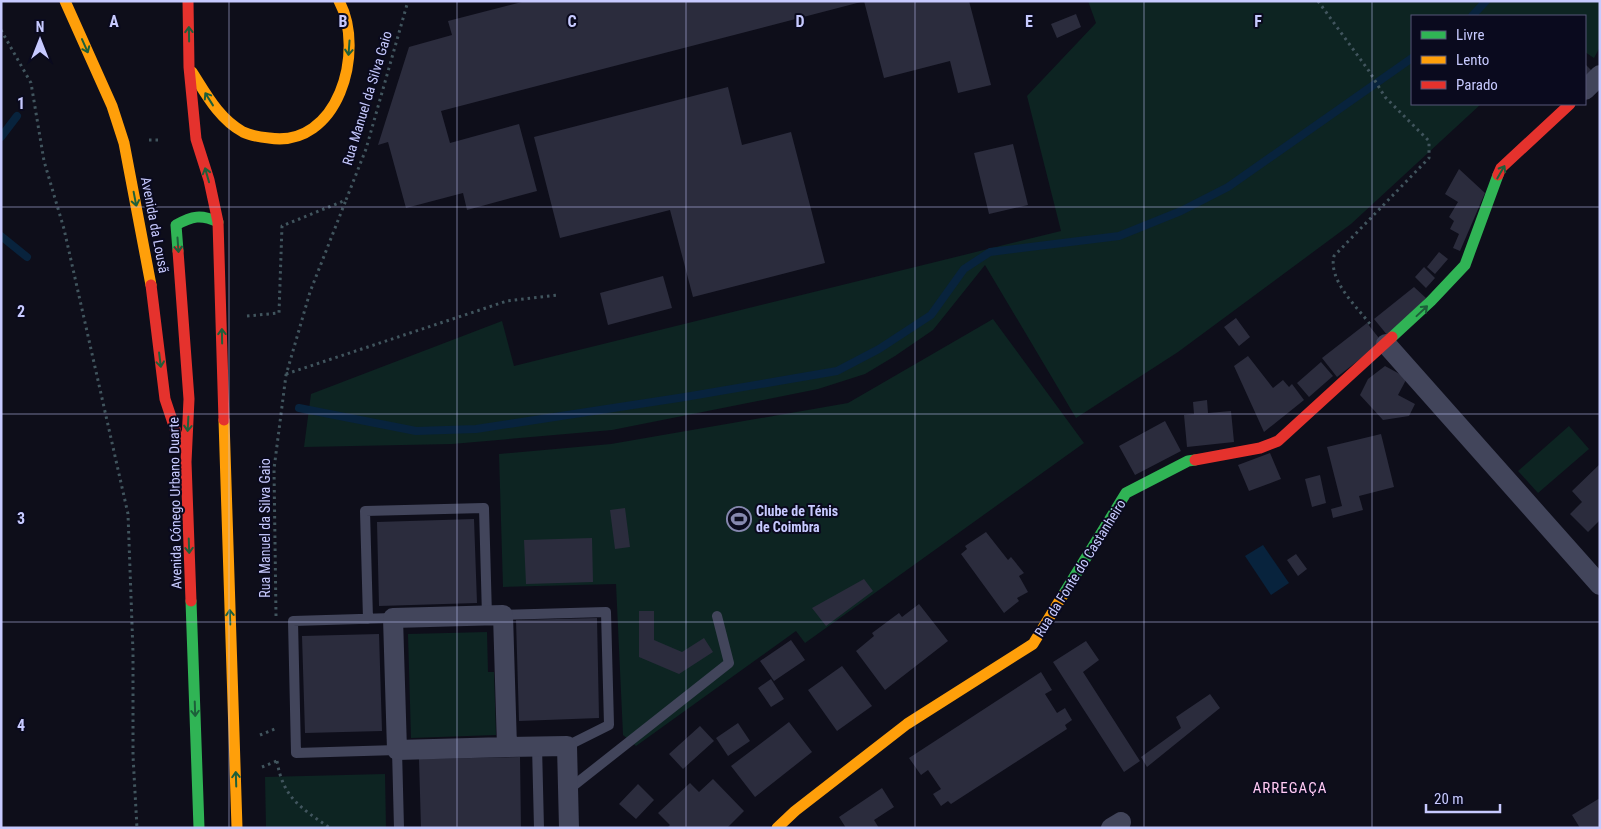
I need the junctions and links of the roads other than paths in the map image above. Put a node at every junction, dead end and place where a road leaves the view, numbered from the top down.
1 (65, 1) edge
2 (188, 1) edge
3 (339, 1) edge
4 (189, 67) junction
5 (1600, 75) edge
6 (1586, 89) edge
7 (1569, 105) edge
8 (218, 222) junction
9 (1386, 344) junction
10 (186, 462) junction
11 (1600, 585) edge
12 (495, 615) junction
13 (718, 616) dead end
14 (394, 618) junction
15 (368, 619) junction
16 (537, 746) junction
17 (567, 746) junction
18 (507, 747) junction
19 (397, 750) junction
20 (568, 790) junction
21 (199, 828) edge
22 (237, 828) edge
23 (399, 828) edge
24 (539, 828) edge
25 (569, 828) edge
26 (777, 828) edge

1 -> 10 main road, Avenida da Lousã
4 -> 2 main road
3 -> 4 main road
8 -> 4 main road
5 - 6 street
9 -> 7 main road, Rua da Fonte do Castanheiro
8 -> 10 main road, Avenida Cónego Urbano Duarte
22 -> 8 main road
9 - 11 street
9 - 26 main road, Rua da Fonte do Castanheiro
10 -> 21 main road, Avenida Cónego Urbano Duarte
12 - 14 street
12 - 15 lane
12 - 17 lane
12 - 18 street
13 - 20 lane
14 - 15 lane
14 - 19 street
15 - 19 lane
16 - 17 street
16 - 18 street
16 - 24 lane
17 - 20 street
18 - 19 street
19 - 23 lane
20 - 25 street

